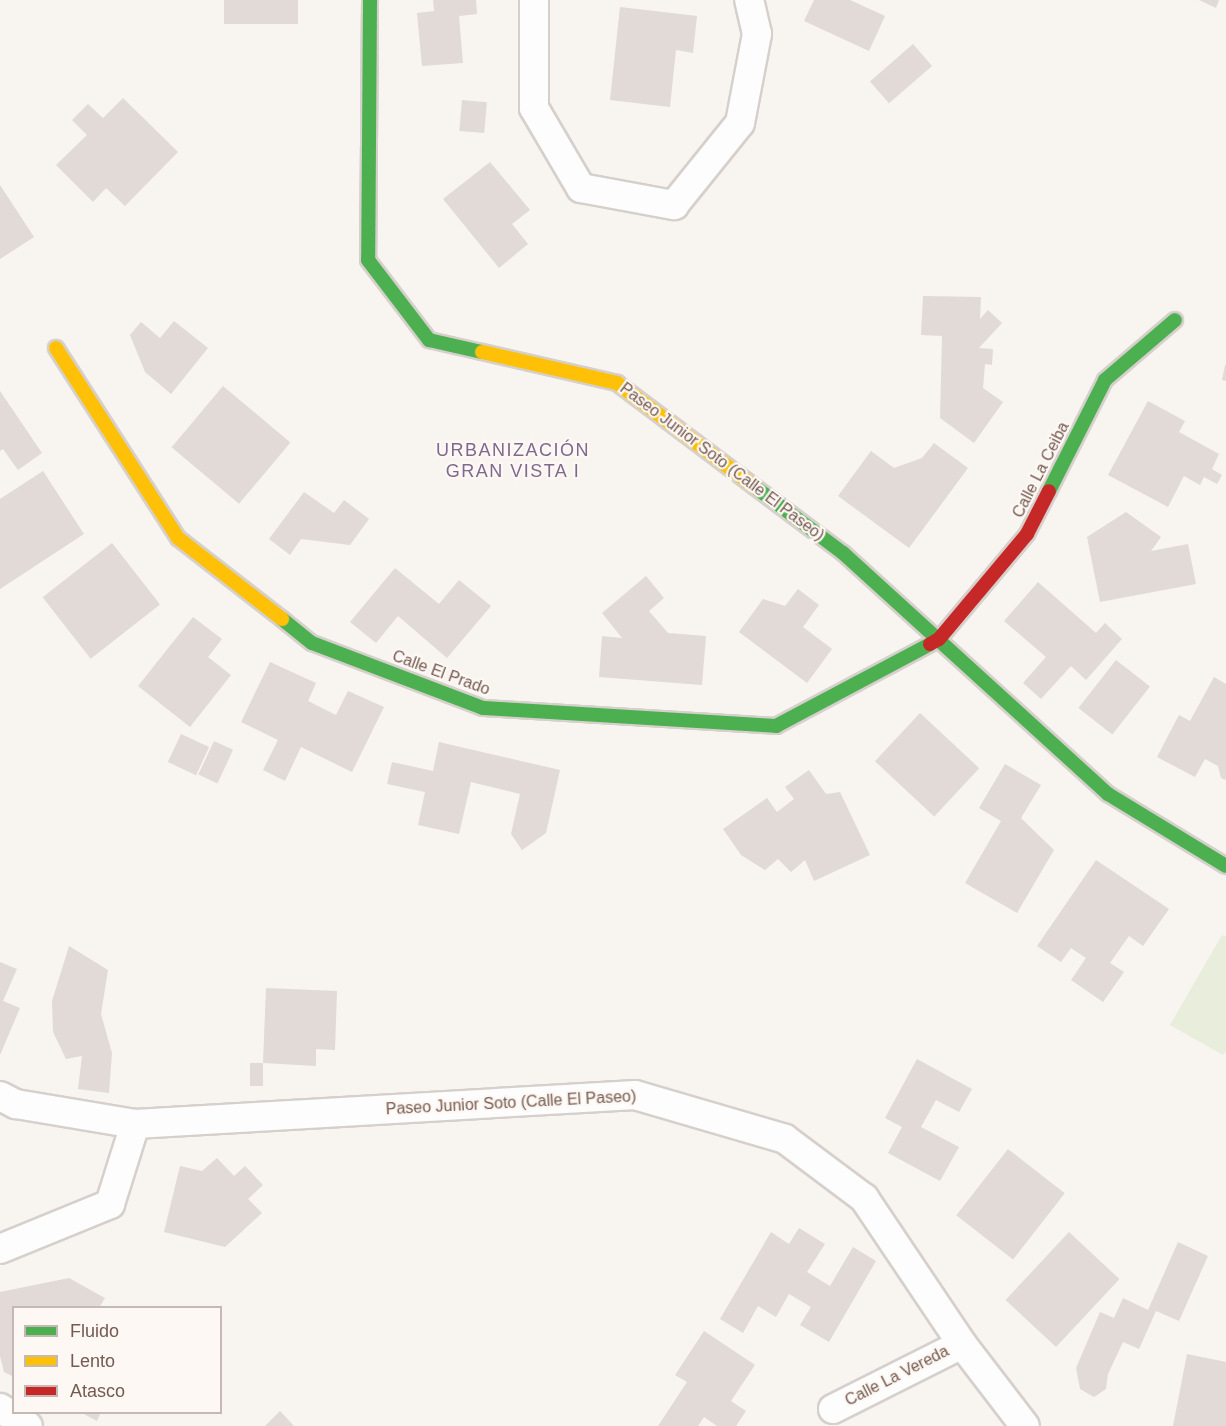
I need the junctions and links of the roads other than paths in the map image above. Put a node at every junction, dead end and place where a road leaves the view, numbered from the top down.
1 (370, 0) edge
2 (534, 0) edge
3 (749, 0) edge
4 (1175, 320) dead end
5 (56, 348) dead end
6 (939, 639) junction
7 (1226, 866) edge
8 (0, 1096) edge
9 (135, 1124) junction
10 (0, 1250) edge
11 (962, 1344) junction
12 (0, 1408) edge
13 (832, 1408) dead end
14 (28, 1426) edge
15 (1025, 1426) edge

1 - 6 street, Paseo Junior Soto (Calle El Paseo)
2 - 3 street
4 - 6 street, Calle La Ceiba
5 - 6 street, Calle El Prado
6 - 7 street, Paseo Junior Soto (Calle El Paseo)
8 - 9 street, Paseo Junior Soto (Calle El Paseo)
9 - 10 street
9 - 11 street, Paseo Junior Soto (Calle El Paseo)
11 - 13 street, Calle La Vereda
11 - 15 street, Paseo Junior Soto (Calle El Paseo)
12 - 14 street

